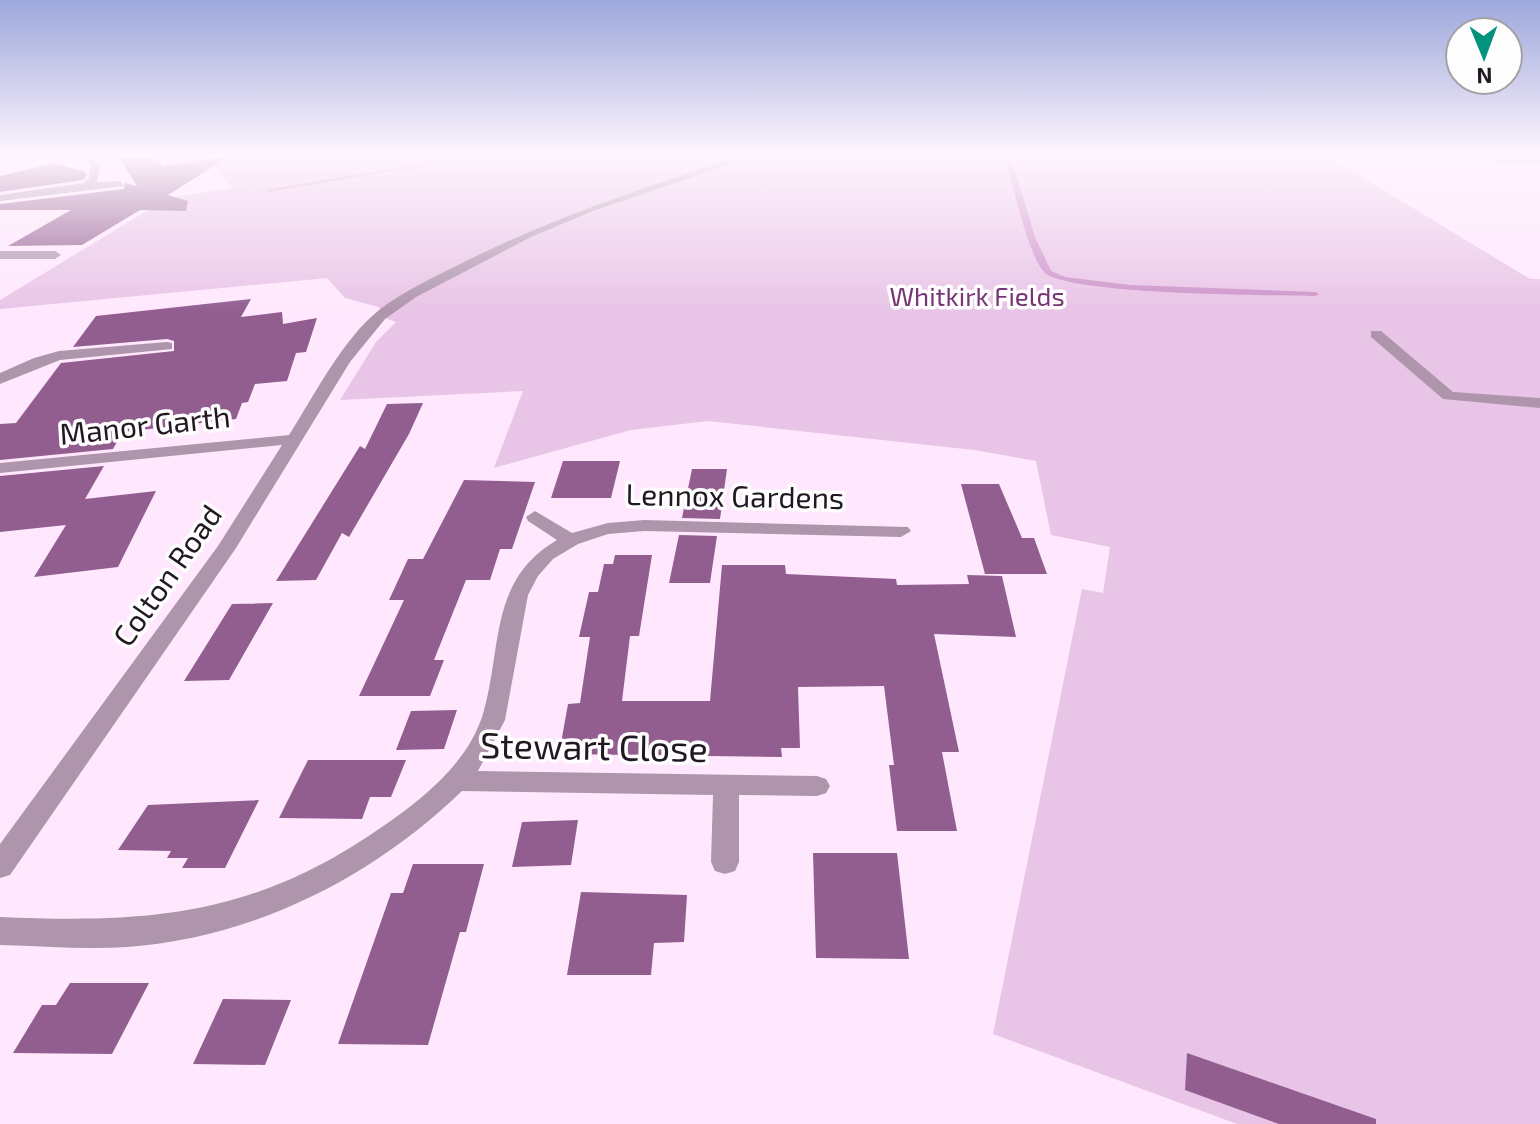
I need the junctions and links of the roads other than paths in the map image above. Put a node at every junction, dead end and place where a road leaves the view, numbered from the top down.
1 (17, 206) edge
2 (597, 206) edge
3 (10, 211) dead end
4 (0, 255) edge
5 (55, 255) dead end
6 (1376, 334) dead end
7 (182, 335) dead end
8 (0, 379) edge
9 (1540, 403) edge
10 (296, 439) junction
11 (0, 468) edge
12 (535, 517) dead end
13 (901, 531) dead end
14 (570, 540) junction
15 (459, 781) junction
16 (726, 786) junction
17 (817, 786) dead end
18 (725, 862) dead end
19 (0, 866) edge
20 (0, 931) edge

1 - 3 street
2 - 10 street, Colton Road
4 - 5 street
6 - 9 street
7 - 8 street
10 - 11 street, Manor Garth
10 - 19 street, Colton Road
12 - 14 street
13 - 14 street, Lennox Gardens
14 - 15 street, Lennox Gardens
15 - 16 street, Stewart Close
15 - 20 street, Lennox Gardens
16 - 17 street, Stewart Close
16 - 18 street, Stewart Close

